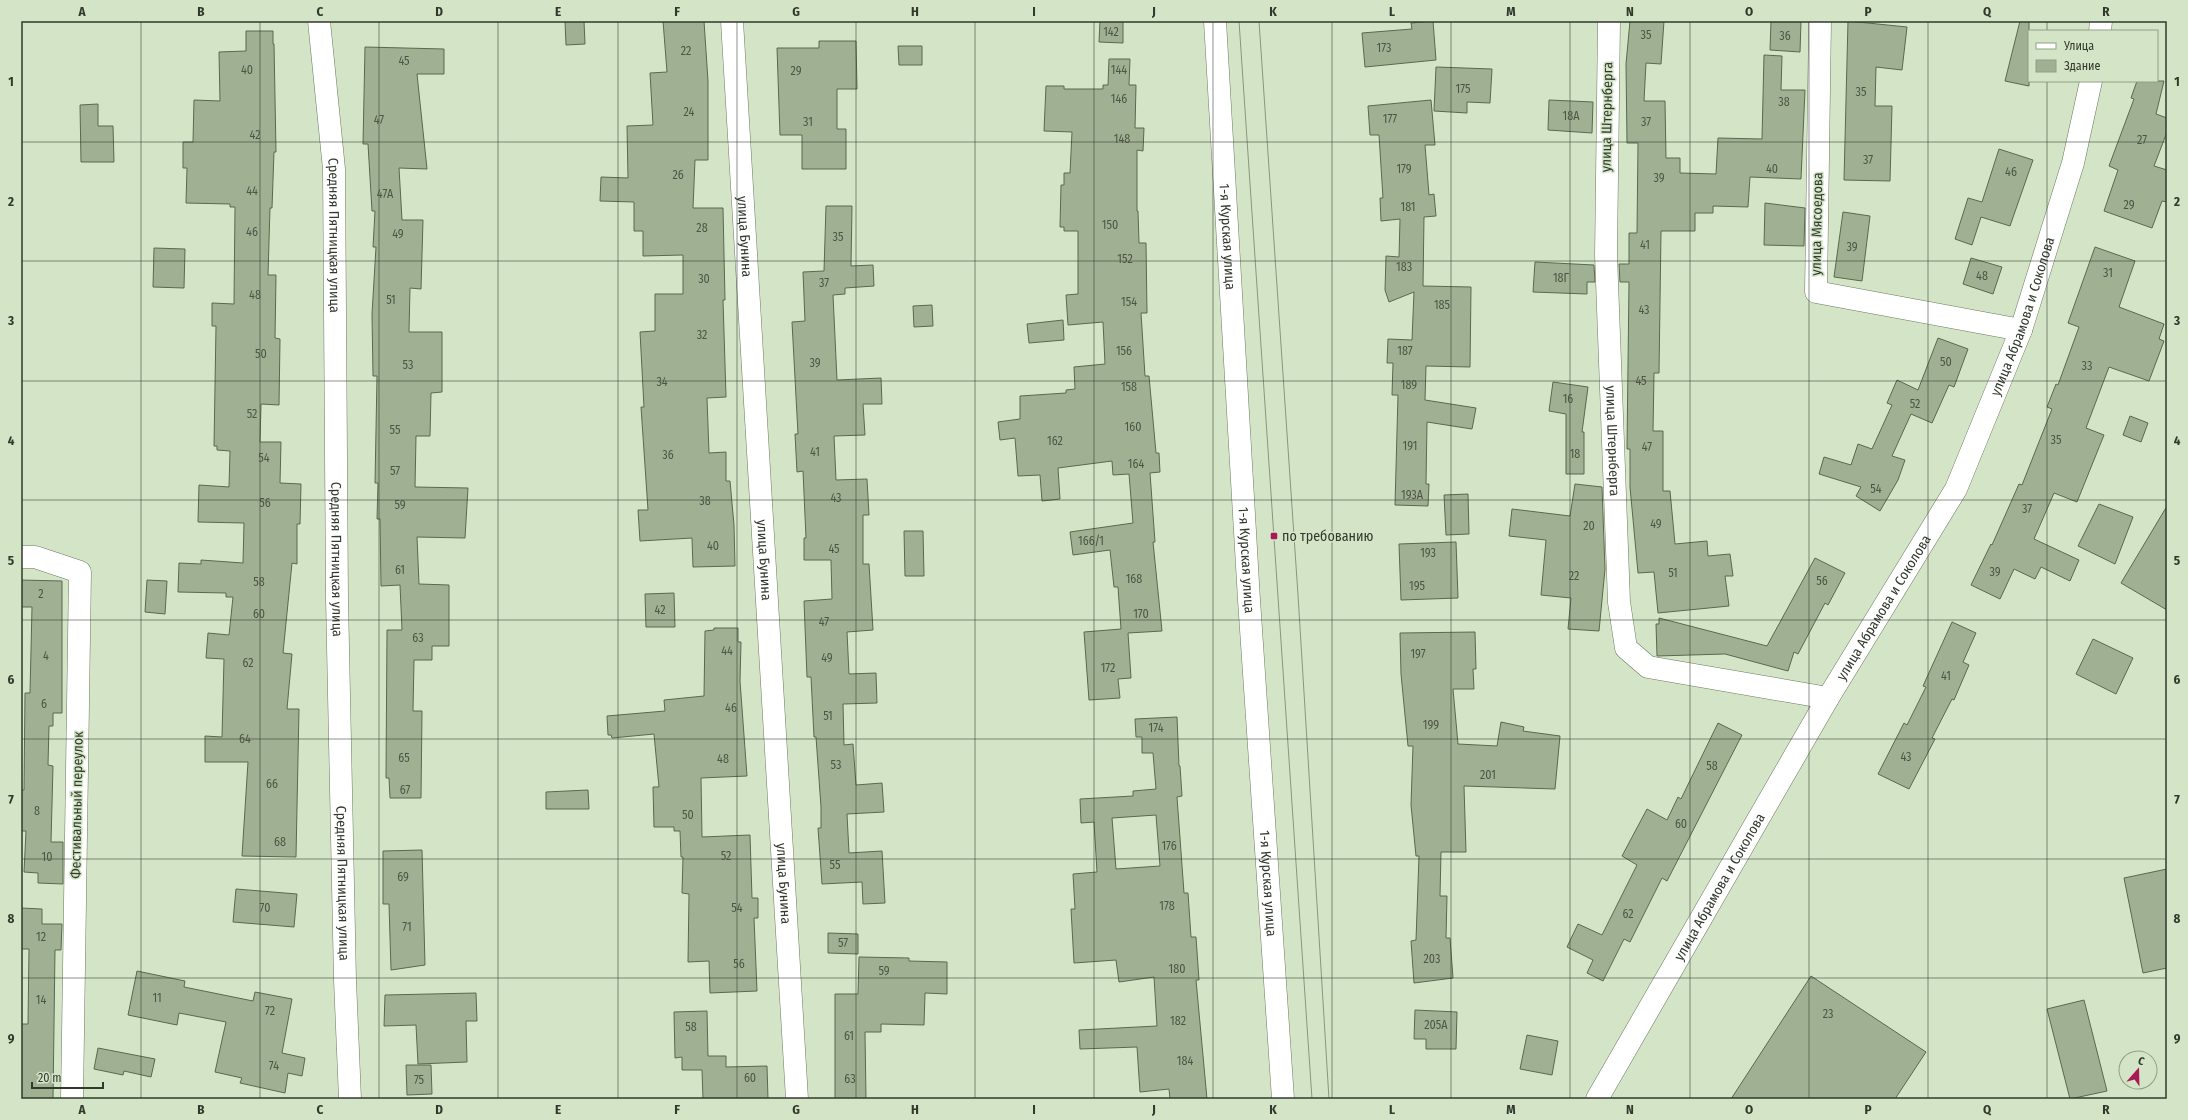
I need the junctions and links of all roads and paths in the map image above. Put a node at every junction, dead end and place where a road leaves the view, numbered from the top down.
1 (319, 21) edge
2 (732, 21) edge
3 (1215, 21) edge
4 (1608, 21) edge
5 (1820, 21) edge
6 (2091, 82) edge
7 (2021, 330) junction
8 (21, 557) edge
9 (1828, 698) junction
10 (72, 1099) edge
11 (350, 1099) edge
12 (797, 1099) edge
13 (1282, 1099) edge
14 (1597, 1099) edge

1 - 11 street, Средняя Пятницкая улица
2 - 12 street, улица Бунина
3 - 13 street, 1-я Курская улица
4 - 9 street, улица Штернберга
5 - 7 street, улица Мясоедова
6 - 7 street, улица Абрамова и Соколова
7 - 9 street, улица Абрамова и Соколова
8 - 10 street, Фестивальный переулок
9 - 14 street, улица Абрамова и Соколова

